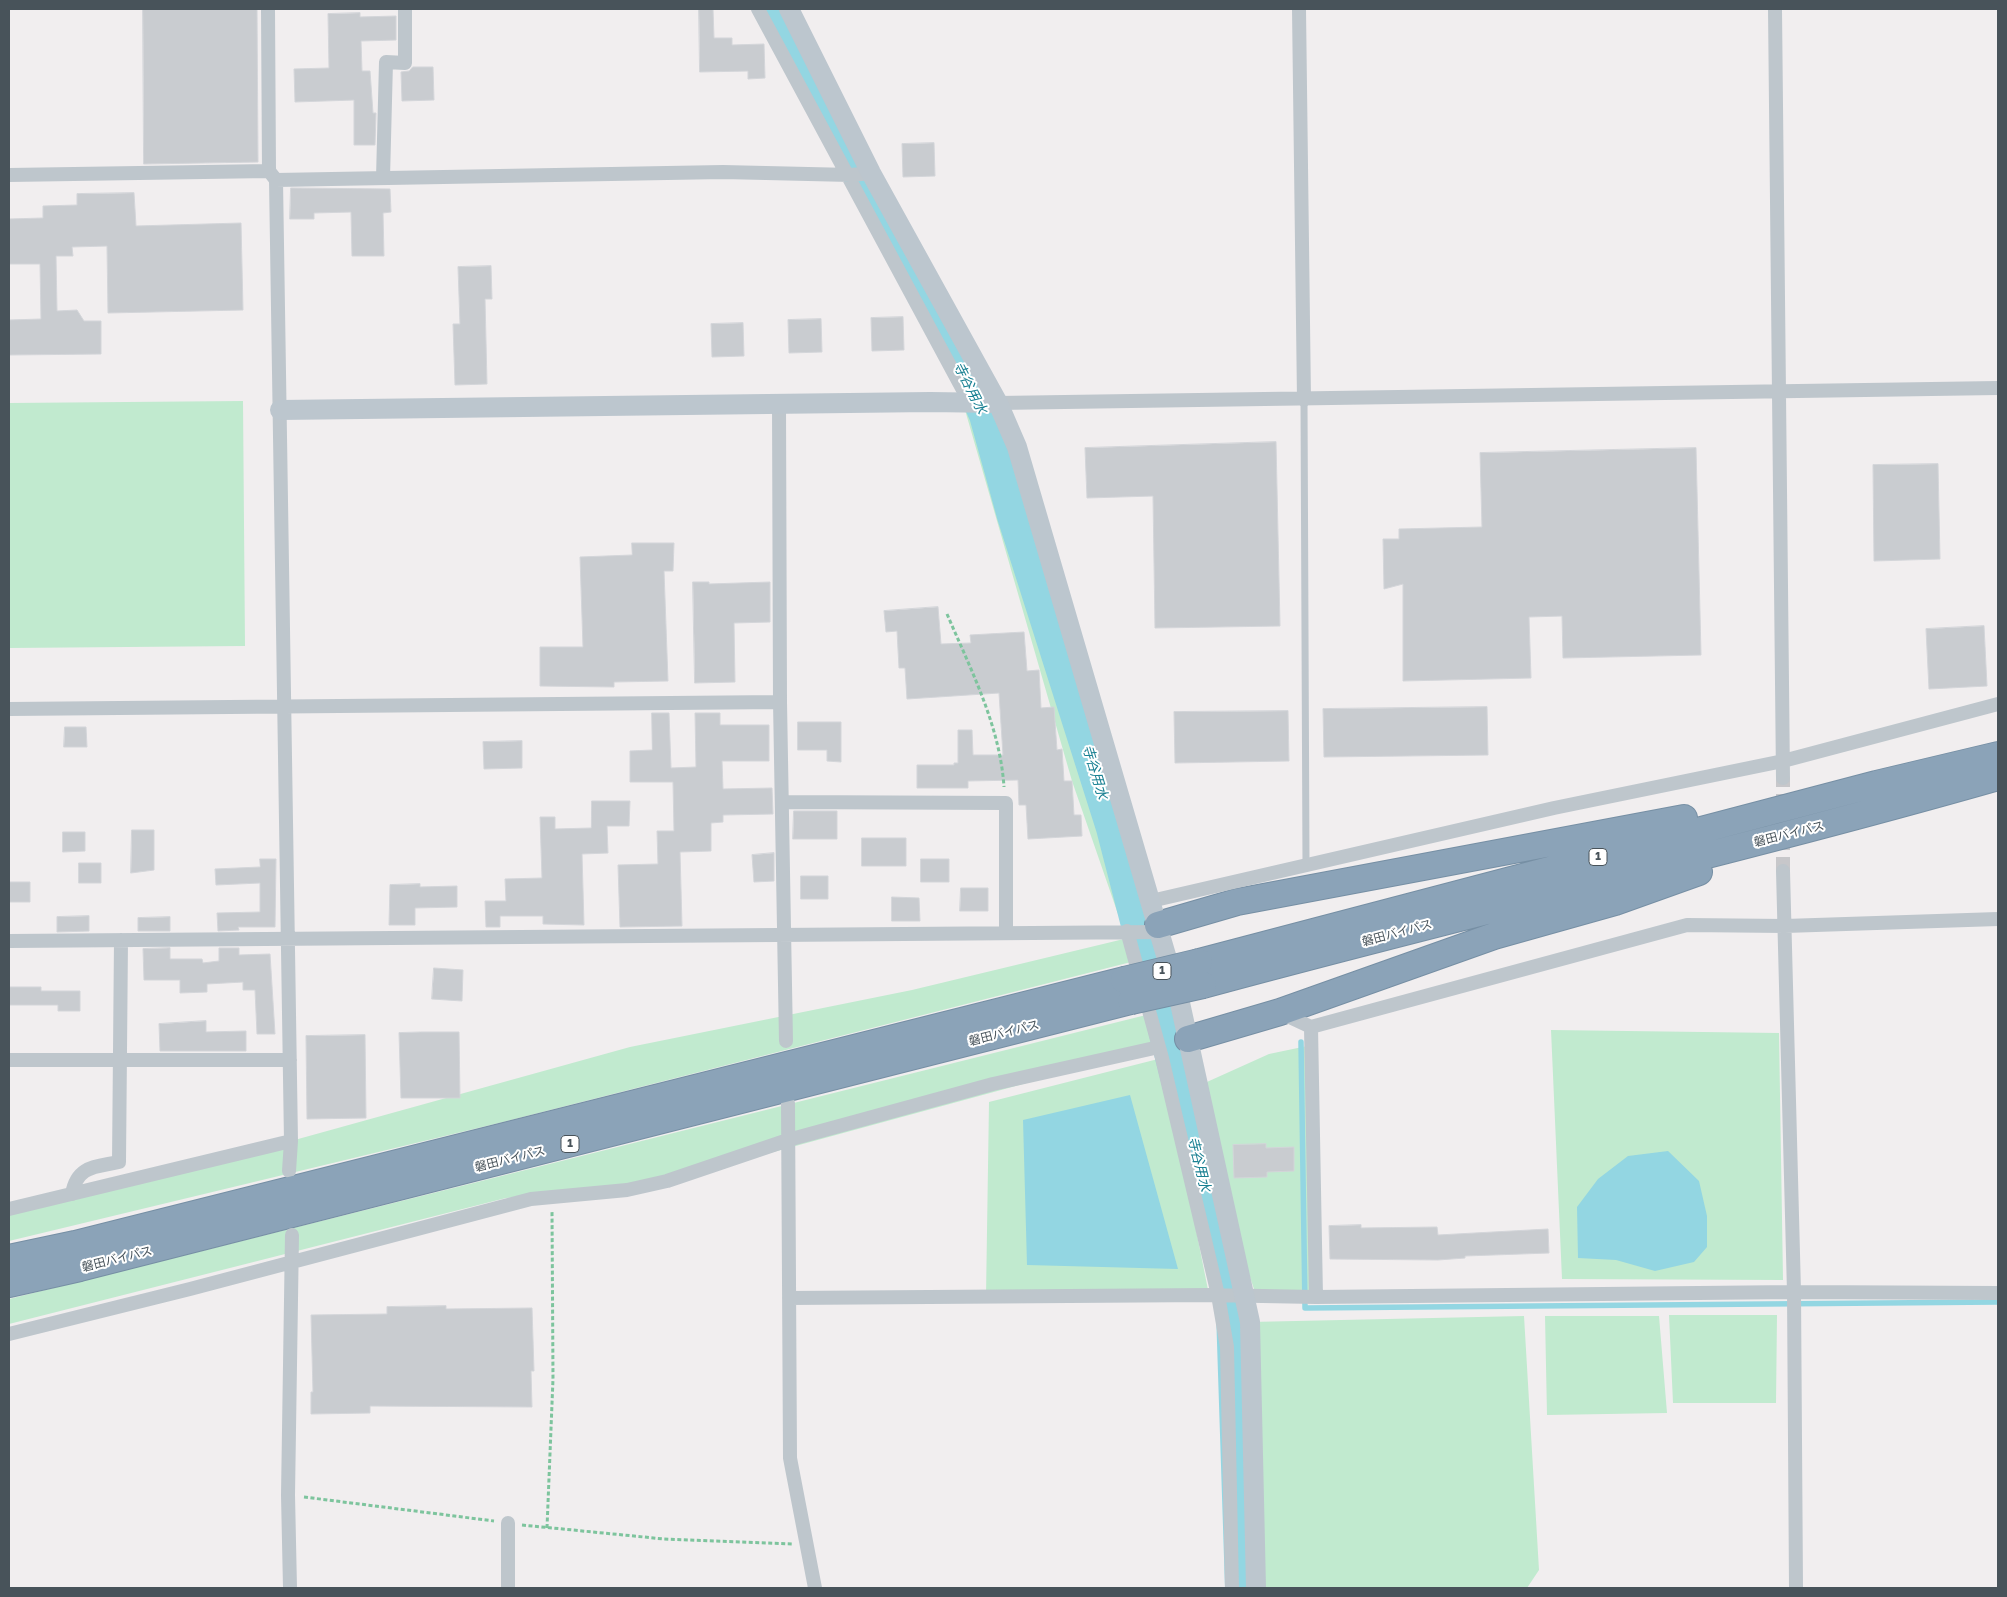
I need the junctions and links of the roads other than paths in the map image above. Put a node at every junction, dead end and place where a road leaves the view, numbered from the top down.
1 (268, 9) edge
2 (405, 9) edge
3 (758, 9) edge
4 (789, 9) edge
5 (1298, 9) edge
6 (1775, 9) edge
7 (870, 174) junction
8 (9, 175) edge
9 (850, 175) junction
10 (273, 176) junction
11 (383, 178) junction
12 (1998, 388) edge
13 (1780, 393) junction
14 (1304, 400) junction
15 (982, 403) junction
16 (779, 404) junction
17 (280, 410) junction
18 (780, 702) junction
19 (1998, 704) edge
20 (284, 705) junction
21 (9, 709) edge
22 (1998, 755) edge
23 (1784, 761) junction
24 (1783, 778) tunnel mouth
25 (1998, 778) edge
26 (1876, 784) junction
27 (782, 802) junction
28 (1875, 813) junction
29 (1306, 866) junction
30 (1783, 871) tunnel mouth
31 (1998, 919) edge
32 (1154, 922) junction
33 (1785, 926) junction
34 (1129, 931) junction
35 (1006, 932) junction
36 (784, 934) junction
37 (288, 939) junction
38 (121, 940) junction
39 (9, 941) edge
40 (1201, 974) junction
41 (1128, 990) junction
42 (1280, 1012) junction
43 (1311, 1027) junction
44 (1188, 1039) junction
45 (786, 1041) dead end
46 (1159, 1047) junction
47 (9, 1060) edge
48 (120, 1060) junction
49 (290, 1060) junction
50 (788, 1103) dead end
51 (788, 1140) junction
52 (291, 1141) junction
53 (289, 1171) dead end
54 (72, 1194) junction
55 (9, 1209) edge
56 (292, 1235) dead end
57 (9, 1258) edge
58 (292, 1262) junction
59 (9, 1284) edge
60 (1794, 1292) junction
61 (1998, 1294) edge
62 (1220, 1295) junction
63 (1240, 1295) junction
64 (1316, 1297) junction
65 (789, 1298) junction
66 (9, 1334) edge
67 (508, 1523) road end
68 (290, 1588) edge
69 (508, 1588) edge
70 (815, 1588) edge
71 (1232, 1588) edge
72 (1256, 1588) edge
73 (1796, 1588) edge

1 - 10 street
2 - 11 street
3 - 9 street
4 - 7 street
5 - 14 street
6 - 13 street
7 - 9 street
7 - 15 street
8 - 10 street
9 - 11 street
9 - 15 street
10 - 11 street
10 - 17 street
12 - 13 street
13 - 14 street
13 - 23 street
14 - 15 street
14 - 29 lane
15 - 16 street
15 - 32 street
16 - 17 street
16 - 18 street
17 - 20 street
18 - 20 street
18 - 27 street
19 - 23 street
20 - 21 street
20 - 37 street
22 - 26 highway, 磐田バイパス / 1
23 - 24 street
23 - 29 street
25 - 28 highway, 磐田バイパス / 1
26 - 32 highway
26 - 40 highway, 磐田バイパス / 1
27 - 35 street
27 - 36 street
28 - 40 highway, 磐田バイパス / 1
28 - 42 highway
29 - 32 street
30 - 33 street
31 - 33 street
32 - 34 street
32 - 44 street
33 - 43 street
33 - 60 street
34 - 35 street
34 - 46 street
35 - 36 street
36 - 37 street
36 - 45 street
37 - 38 street
37 - 49 street
38 - 39 street
38 - 48 street
40 - 41 highway, 磐田バイパス / 1, bridge
41 - 57 highway, 磐田バイパス / 1
41 - 59 highway, 磐田バイパス / 1
42 - 43 street
42 - 44 highway
43 - 64 street
44 - 63 street
46 - 51 street
46 - 62 street
47 - 48 street
48 - 49 street
48 - 54 street
49 - 52 street
50 - 51 street
51 - 58 street
51 - 65 street
52 - 53 street
52 - 54 street
54 - 55 street
56 - 58 street
58 - 66 street
58 - 68 street
60 - 61 street
60 - 64 street
60 - 73 street
62 - 63 street
62 - 65 street
62 - 71 street
63 - 64 street
63 - 72 street
65 - 70 street
67 - 69 street

